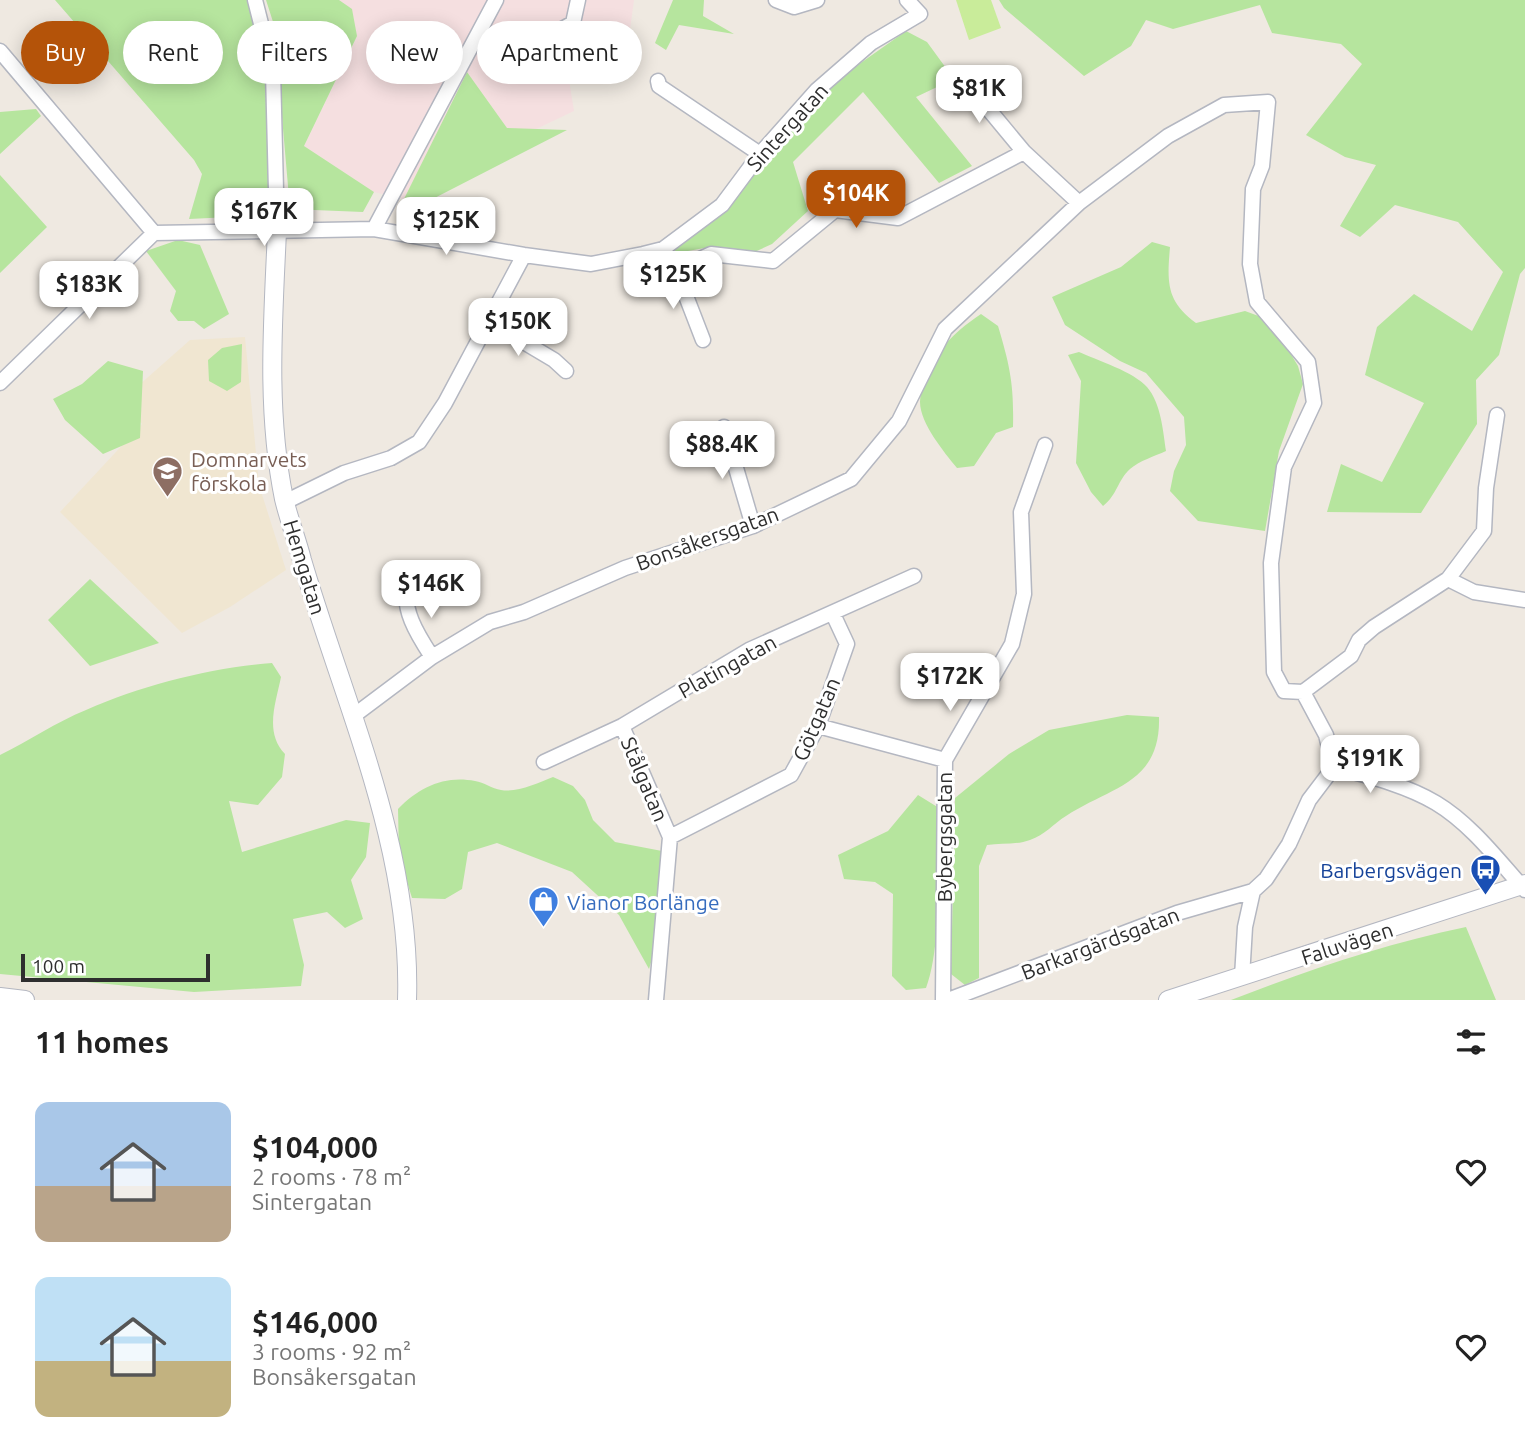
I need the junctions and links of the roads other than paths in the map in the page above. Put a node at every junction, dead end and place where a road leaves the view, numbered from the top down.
1 (255, 0) edge
2 (496, 0) edge
3 (578, 0) edge
4 (776, 0) edge
5 (817, 0) edge
6 (906, 0) edge
7 (485, 21) edge
8 (573, 21) edge
9 (477, 37) edge
10 (0, 51) edge
11 (961, 76) dead end
12 (658, 81) dead end
13 (1024, 152) junction
14 (760, 154) junction
15 (1079, 204) junction
16 (374, 229) junction
17 (277, 231) junction
18 (154, 233) junction
19 (663, 249) junction
20 (524, 255) junction
21 (677, 270) junction
22 (487, 320) junction
23 (703, 340) dead end
24 (566, 371) dead end
25 (0, 383) edge
26 (1497, 415) dead end
27 (724, 426) dead end
28 (1045, 445) dead end
29 (285, 502) junction
30 (753, 526) junction
31 (914, 576) dead end
32 (1448, 579) junction
33 (409, 582) dead end
34 (1525, 600) edge
35 (833, 614) junction
36 (432, 657) junction
37 (1303, 692) junction
38 (352, 717) junction
39 (622, 726) junction
40 (818, 726) junction
41 (945, 760) junction
42 (544, 762) dead end
43 (1334, 767) junction
44 (670, 837) junction
45 (1524, 887) edge
46 (1253, 891) junction
47 (1242, 977) junction
48 (0, 997) edge
49 (25, 1000) edge
50 (407, 1000) edge
51 (656, 1000) edge
52 (946, 1000) edge
53 (1168, 1000) edge

1 - 17 street, Hemgatan
2 - 7 street
3 - 8 street
4 - 5 street
6 - 14 street, Sintergatan
9 - 16 street
10 - 18 street
11 - 13 street
12 - 14 street
13 - 15 street
13 - 21 street
14 - 19 street, Sintergatan
15 - 30 street, Bonsåkersgatan
15 - 37 street, Bonsåkersgatan
16 - 17 street, Sintergatan
16 - 20 street, Sintergatan
17 - 18 street, Sintergatan
17 - 29 street, Hemgatan
18 - 25 street
19 - 20 street, Sintergatan
19 - 21 street
20 - 22 street
21 - 23 street
22 - 24 street
22 - 29 street
26 - 32 street
27 - 30 street
28 - 41 street, Bybergsgatan
29 - 38 street, Hemgatan
30 - 36 street, Bonsåkersgatan
31 - 35 street, Platingatan
32 - 34 street
32 - 37 street
33 - 36 street
35 - 39 street, Platingatan
35 - 40 street, Götgatan
36 - 38 street, Bonsåkersgatan
37 - 43 street
38 - 50 street, Hemgatan
39 - 42 street, Platingatan
39 - 44 street, Stålgatan
40 - 41 street
40 - 44 street, Götgatan
41 - 52 street, Bybergsgatan
43 - 45 street
43 - 46 street
44 - 51 street, Stålgatan
45 - 47 street, Faluvägen
46 - 47 street
46 - 52 street, Barkargärdsgatan
47 - 53 street, Faluvägen
48 - 49 street

